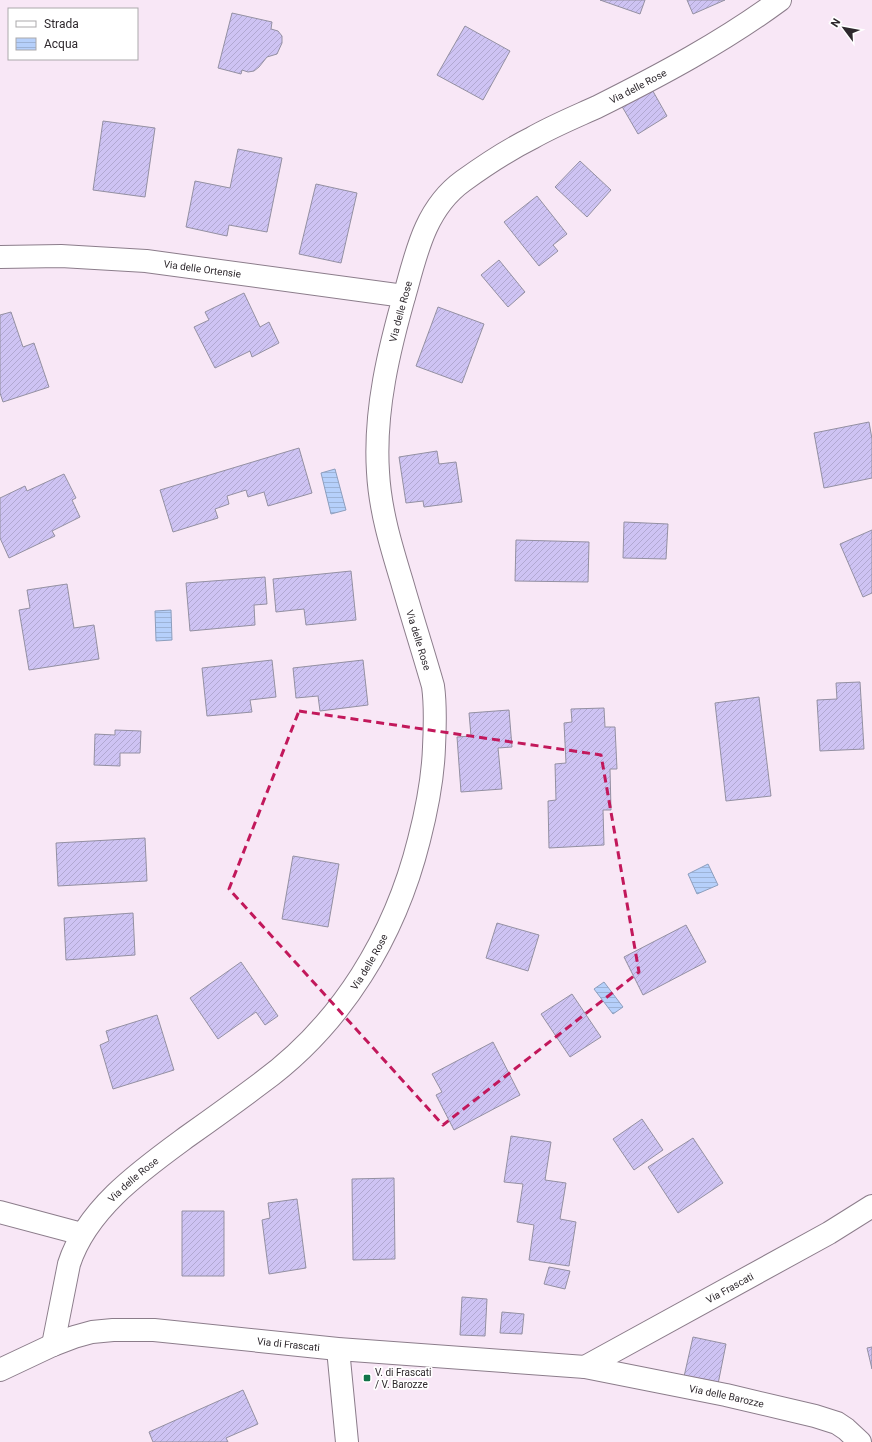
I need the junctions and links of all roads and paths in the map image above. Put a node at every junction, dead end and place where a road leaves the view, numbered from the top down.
1 (780, 0) edge
2 (0, 257) edge
3 (404, 296) junction
4 (872, 1206) edge
5 (0, 1212) edge
6 (82, 1234) junction
7 (53, 1345) junction
8 (338, 1349) junction
9 (585, 1367) junction
10 (0, 1370) edge
11 (347, 1442) edge
12 (860, 1442) edge

1 - 3 street, Via delle Rose
2 - 3 street, Via delle Ortensie
3 - 6 street, Via delle Rose
4 - 9 street, Via Frascati
5 - 6 street
6 - 7 street, Via delle Rose
7 - 8 street, Via di Frascati
7 - 10 street, Via di Frascati
8 - 9 street, Via di Frascati
8 - 11 street
9 - 12 street, Via delle Barozze

